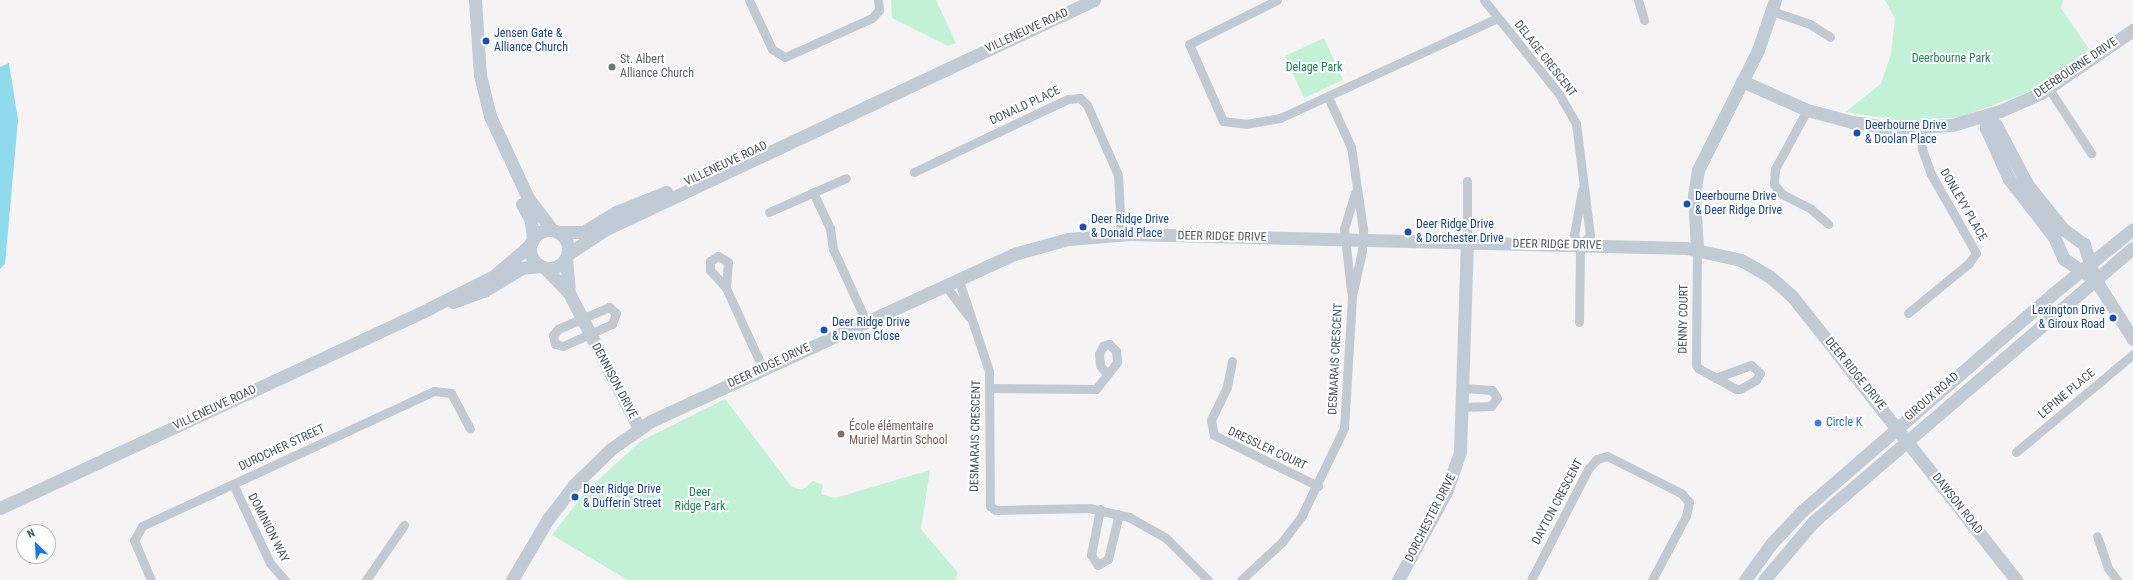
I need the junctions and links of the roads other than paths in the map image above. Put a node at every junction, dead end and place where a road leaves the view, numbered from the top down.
1 (475, 0) edge
2 (749, 0) edge
3 (878, 0) edge
4 (1094, 0) edge
5 (1277, 0) edge
6 (1484, 0) edge
7 (1638, 0) edge
8 (1774, 6) edge
9 (1497, 18) junction
10 (1644, 20) dead end
11 (2133, 30) edge
12 (1830, 37) dead end
13 (1742, 81) junction
14 (2049, 89) junction
15 (895, 93) junction
16 (1328, 97) junction
17 (1807, 110) junction
18 (1987, 116) junction
19 (1921, 128) junction
20 (2091, 153) dead end
21 (510, 164) junction
22 (914, 172) dead end
23 (846, 178) dead end
24 (1467, 181) dead end
25 (1583, 187) junction
26 (813, 192) junction
27 (1355, 193) junction
28 (769, 212) dead end
29 (1828, 224) dead end
30 (2133, 228) edge
31 (556, 231) junction
32 (1121, 234) junction
33 (1344, 240) junction
34 (1362, 240) junction
35 (532, 242) junction
36 (1467, 243) junction
37 (1580, 246) junction
38 (2133, 248) edge
39 (1697, 249) junction
40 (567, 256) junction
41 (2086, 266) junction
42 (543, 267) junction
43 (958, 278) junction
44 (2095, 279) junction
45 (945, 285) junction
46 (726, 288) dead end
47 (569, 293) junction
48 (1352, 296) junction
49 (430, 308) junction
50 (1908, 313) dead end
51 (969, 317) junction
52 (581, 318) junction
53 (866, 321) junction
54 (1579, 322) dead end
55 (589, 334) junction
56 (2133, 338) edge
57 (2133, 354) edge
58 (1232, 360) dead end
59 (763, 369) junction
60 (1106, 373) dead end
61 (1715, 378) dead end
62 (990, 388) junction
63 (1464, 388) junction
64 (1463, 406) junction
65 (1897, 427) junction
66 (470, 428) dead end
67 (639, 428) junction
68 (1908, 440) junction
69 (2016, 452) dead end
70 (233, 484) junction
71 (1318, 486) junction
72 (0, 508) edge
73 (1100, 510) junction
74 (1119, 514) junction
75 (404, 526) dead end
76 (2097, 536) dead end
77 (515, 579) edge
78 (151, 580) edge
79 (285, 580) edge
80 (366, 580) edge
81 (1208, 580) edge
82 (1241, 580) edge
83 (1398, 580) edge
84 (1531, 580) edge
85 (1652, 580) edge
86 (1745, 580) edge
87 (1764, 580) edge
88 (2016, 580) edge
89 (2117, 580) edge

1 - 21 street
2 - 3 street
4 - 15 street, VILLENEUVE ROAD
5 - 16 street, DELAGE CRESCENT
6 - 9 street, DELAGE CRESCENT
7 - 10 street
8 - 12 street
8 - 13 street
9 - 16 street, DELAGE CRESCENT
9 - 25 street, DELAGE CRESCENT
11 - 14 street, DEERBOURNE DRIVE
13 - 17 street, DEERBOURNE DRIVE
13 - 39 street
14 - 18 street, DEERBOURNE DRIVE
14 - 20 street
15 - 31 street, VILLENEUVE ROAD
15 - 40 street, VILLENEUVE ROAD
16 - 27 street
17 - 19 street, DEERBOURNE DRIVE
17 - 29 street
18 - 19 street, DEERBOURNE DRIVE
18 - 41 street
18 - 41 street
19 - 50 street, DONLEVY PLACE
21 - 31 street
21 - 35 street
22 - 32 street, DONALD PLACE
23 - 26 street
24 - 36 street
25 - 37 street, DELAGE CRESCENT
25 - 37 street, DELAGE CRESCENT
26 - 28 street
26 - 53 street
27 - 33 street
27 - 34 street
30 - 41 street, GIROUX ROAD
31 - 35 street
31 - 40 street
32 - 33 street, DEER RIDGE DRIVE
32 - 43 street, DEER RIDGE DRIVE
33 - 34 street, DEER RIDGE DRIVE
33 - 48 street, DESMARAIS CRESCENT
34 - 36 street, DEER RIDGE DRIVE
34 - 48 street, DESMARAIS CRESCENT
35 - 42 street
35 - 49 street, VILLENEUVE ROAD
36 - 37 street, DEER RIDGE DRIVE
36 - 63 street, DORCHESTER DRIVE
37 - 39 street, DEER RIDGE DRIVE
37 - 54 street
38 - 44 street, GIROUX ROAD
39 - 61 street, DENNY COURT
39 - 65 street, DEER RIDGE DRIVE
40 - 42 street
40 - 47 street, DENNISON DRIVE
41 - 44 street
41 - 65 street, GIROUX ROAD
42 - 47 street, DENNISON DRIVE
42 - 49 street, VILLENEUVE ROAD
43 - 45 street, DEER RIDGE DRIVE
43 - 51 street, DESMARAIS CRESCENT
44 - 56 street
44 - 68 street, GIROUX ROAD
45 - 51 street, DESMARAIS CRESCENT
45 - 53 street, DEER RIDGE DRIVE
46 - 59 street
47 - 52 street, DENNISON DRIVE
48 - 71 street, DESMARAIS CRESCENT
49 - 72 street, VILLENEUVE ROAD
51 - 62 street, DESMARAIS CRESCENT
52 - 55 street, DENNISON DRIVE
52 - 55 street, DENNISON DRIVE
52 - 55 street, DENNISON DRIVE
53 - 59 street, DEER RIDGE DRIVE
55 - 67 street, DENNISON DRIVE
57 - 69 street, LEPINE PLACE
58 - 71 street, DRESSLER COURT
59 - 67 street, DEER RIDGE DRIVE
60 - 62 street
62 - 73 street, DESMARAIS CRESCENT
63 - 64 street, DORCHESTER DRIVE
63 - 64 street
64 - 83 street, DORCHESTER DRIVE
65 - 68 street, DAWSON ROAD
65 - 86 street, GIROUX ROAD
66 - 70 street, DUROCHER STREET
67 - 77 street, DEER RIDGE DRIVE
68 - 87 street, GIROUX ROAD
68 - 88 street, DAWSON ROAD
70 - 78 street, DUROCHER STREET
70 - 79 street, DOMINION WAY
71 - 82 street, DESMARAIS CRESCENT
73 - 74 street, DESMARAIS CRESCENT
73 - 74 street
74 - 81 street, DESMARAIS CRESCENT
75 - 80 street
76 - 89 street
84 - 85 street, DAYTON CRESCENT

